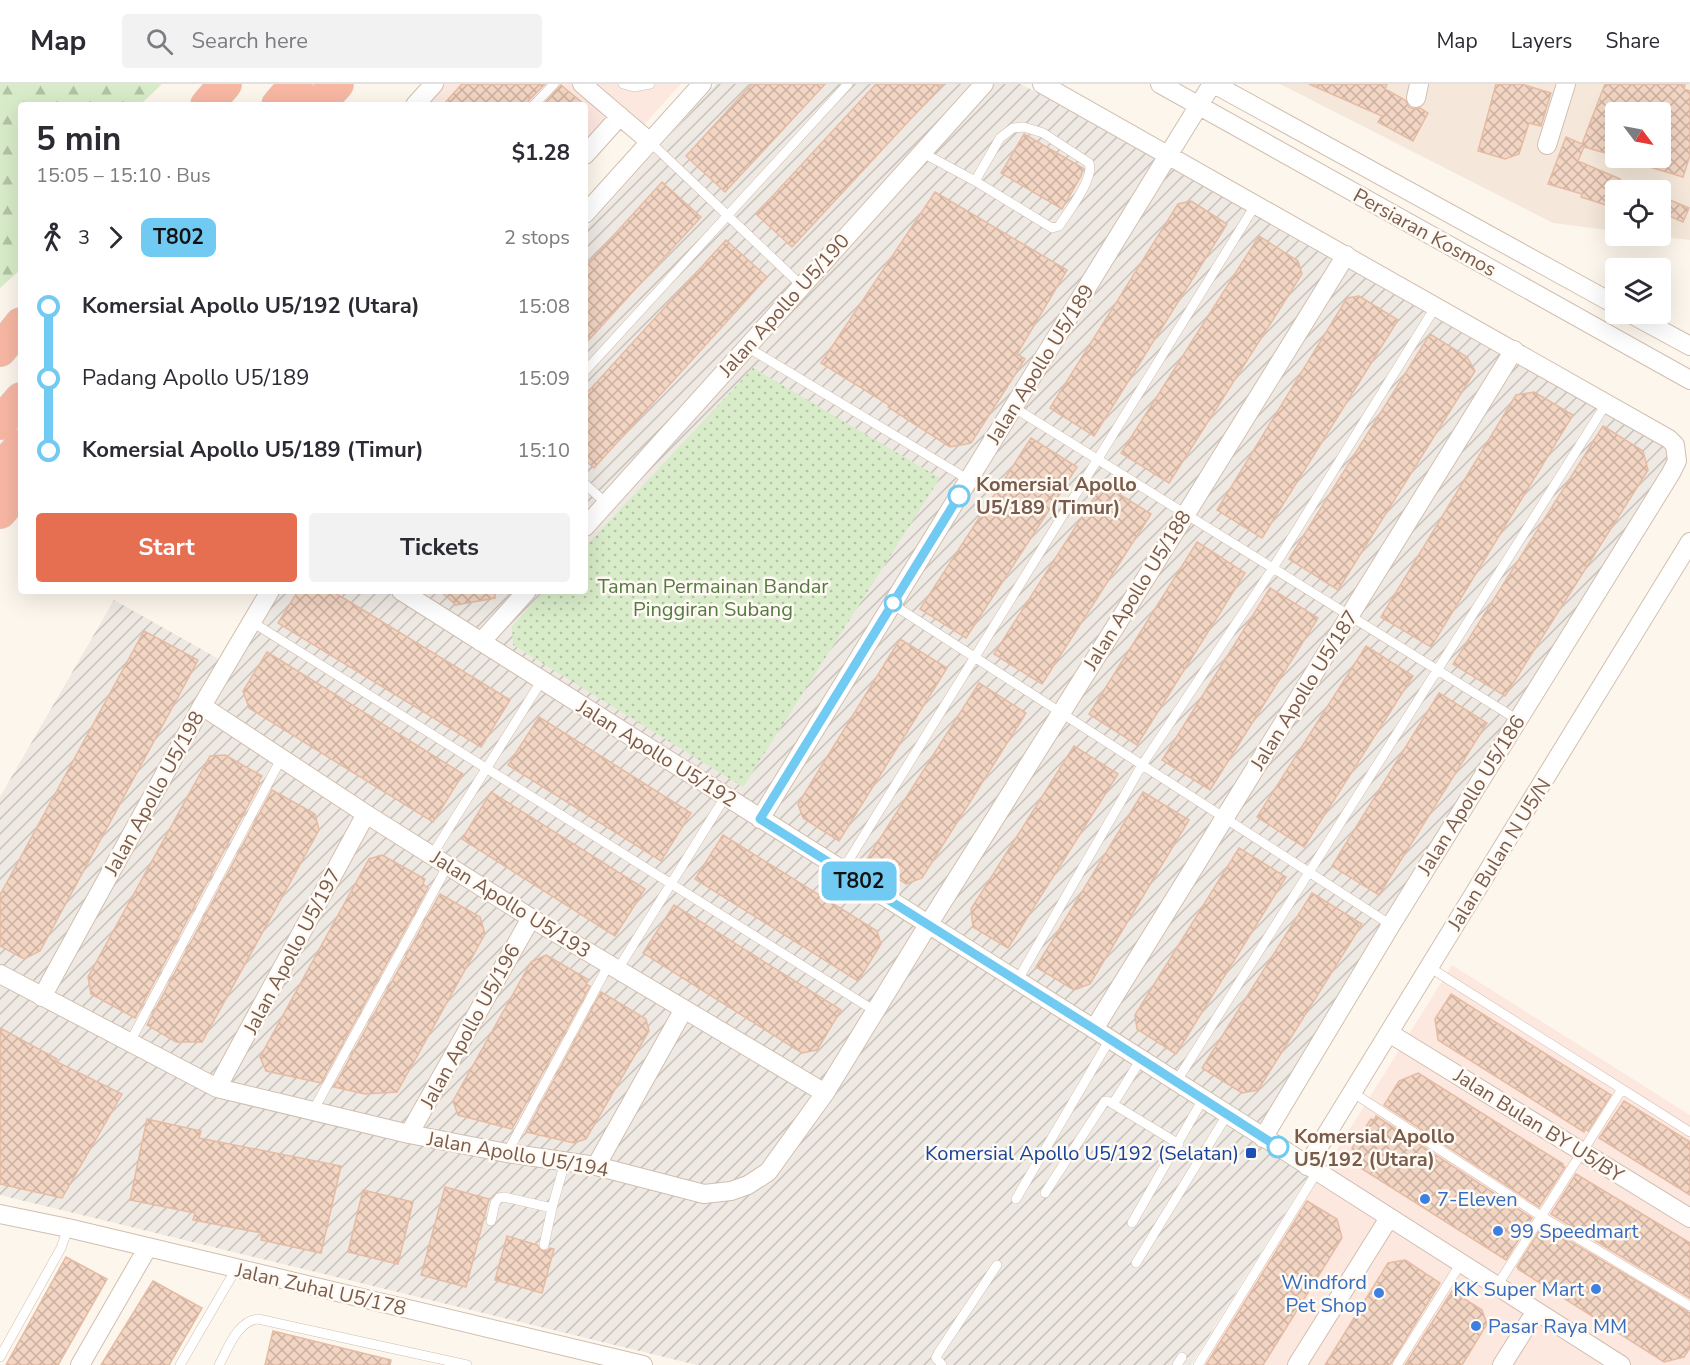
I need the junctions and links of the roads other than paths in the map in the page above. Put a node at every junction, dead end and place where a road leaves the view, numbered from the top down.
1 (225, 84) edge
2 (238, 84) edge
3 (284, 84) edge
4 (296, 84) edge
5 (307, 84) edge
6 (337, 84) edge
7 (434, 84) edge
8 (554, 84) edge
9 (582, 84) edge
10 (623, 84) edge
11 (650, 84) edge
12 (702, 84) edge
13 (848, 84) edge
14 (984, 84) edge
15 (1042, 84) edge
16 (1160, 84) edge
17 (1213, 84) edge
18 (1566, 84) edge
19 (210, 102) edge
20 (223, 102) edge
21 (269, 102) edge
22 (281, 102) edge
23 (295, 102) edge
24 (321, 102) edge
25 (418, 102) edge
26 (537, 102) edge
27 (1199, 106) junction
28 (620, 116) junction
29 (650, 142) junction
30 (1547, 145) dead end
31 (588, 152) edge
32 (923, 153) junction
33 (1169, 154) junction
34 (975, 181) junction
35 (1256, 204) junction
36 (588, 211) edge
37 (727, 215) junction
38 (1346, 255) junction
39 (801, 285) junction
40 (1605, 299) edge
41 (1436, 306) junction
42 (1649, 324) edge
43 (18, 328) edge
44 (18, 341) edge
45 (1690, 346) edge
46 (747, 347) junction
47 (0, 350) edge
48 (1514, 350) junction
49 (0, 362) edge
50 (588, 368) edge
51 (1690, 380) edge
52 (18, 391) edge
53 (18, 402) edge
54 (1606, 404) junction
55 (1013, 408) junction
56 (0, 412) edge
57 (0, 423) edge
58 (18, 449) edge
59 (1098, 460) junction
60 (0, 470) edge
61 (969, 480) junction
62 (588, 487) edge
63 (18, 491) edge
64 (606, 503) junction
65 (0, 512) edge
66 (1186, 514) junction
67 (588, 523) edge
68 (1690, 542) edge
69 (1273, 568) junction
70 (268, 594) edge
71 (406, 594) edge
72 (524, 594) edge
73 (892, 604) junction
74 (1350, 616) junction
75 (252, 622) junction
76 (481, 642) junction
77 (973, 657) junction
78 (1437, 669) junction
79 (542, 680) junction
80 (202, 706) junction
81 (1060, 712) junction
82 (1518, 720) junction
83 (282, 759) junction
84 (1142, 765) junction
85 (488, 769) junction
86 (725, 797) junction
87 (366, 814) junction
88 (1224, 818) junction
89 (760, 819) junction
90 (432, 855) junction
91 (448, 865) junction
92 (842, 871) junction
93 (1310, 872) junction
94 (672, 884) junction
95 (531, 918) junction
96 (928, 925) junction
97 (1391, 925) junction
98 (613, 967) junction
99 (1429, 967) junction
100 (0, 974) edge
101 (1017, 981) junction
102 (42, 997) junction
103 (684, 1009) junction
104 (875, 1011) junction
105 (1094, 1029) junction
106 (1389, 1033) junction
107 (1110, 1039) junction
108 (130, 1042) junction
109 (1141, 1059) junction
110 (1176, 1082) junction
111 (218, 1088) junction
112 (1622, 1089) junction
113 (1353, 1092) junction
114 (825, 1093) junction
115 (1203, 1099) junction
116 (1113, 1104) junction
117 (313, 1111) junction
118 (1227, 1114) junction
119 (1690, 1132) edge
120 (410, 1134) junction
121 (1263, 1138) junction
122 (1179, 1144) junction
123 (1582, 1152) junction
124 (507, 1153) junction
125 (565, 1162) junction
126 (596, 1166) junction
127 (1312, 1169) junction
128 (1045, 1193) dead end
129 (1016, 1199) dead end
130 (552, 1208) junction
131 (0, 1214) edge
132 (1540, 1216) junction
133 (1389, 1218) junction
134 (1690, 1218) edge
135 (491, 1221) dead end
136 (1132, 1223) dead end
137 (68, 1228) junction
138 (544, 1245) dead end
139 (148, 1247) junction
140 (1136, 1263) dead end
141 (1461, 1263) junction
142 (997, 1265) dead end
143 (236, 1269) junction
144 (1497, 1286) junction
145 (1690, 1306) edge
146 (1536, 1311) junction
147 (0, 1357) edge
148 (638, 1364) edge
149 (80, 1365) edge
150 (180, 1365) edge
151 (219, 1365) edge
152 (467, 1365) edge
153 (942, 1365) edge
154 (1198, 1365) edge
155 (1297, 1365) edge
156 (1397, 1365) edge
157 (1502, 1365) edge
158 (1621, 1365) edge

1 - 19 highway
2 - 20 highway
3 - 21 highway
4 - 22 highway
5 - 23 highway
6 - 24 highway
7 - 25 street
8 - 26 lane
9 - 28 street
10 - 11 lane
12 - 29 street
13 - 37 lane
14 - 32 street, Jalan Apollo U5/190
15 - 33 street
16 - 27 street, Persiaran Kosmos
17 - 27 street, Jalan Apollo U5/189
17 - 40 street, Persiaran Kosmos
18 - 30 street
27 - 33 street, Jalan Apollo U5/189
27 - 51 street, Persiaran Kosmos
28 - 29 street
28 - 31 street
29 - 36 street
29 - 37 lane
32 - 34 lane
32 - 39 street, Jalan Apollo U5/190
33 - 35 street
33 - 55 street, Jalan Apollo U5/189
34 - 34 lane
35 - 38 street
35 - 59 lane
37 - 39 lane
37 - 50 lane
38 - 41 street
38 - 66 street, Jalan Apollo U5/188
39 - 46 street, Jalan Apollo U5/190
41 - 48 street
41 - 69 lane
42 - 45 street
43 - 47 highway
44 - 49 highway
46 - 61 lane
46 - 64 street, Jalan Apollo U5/190
48 - 54 street
48 - 74 street, Jalan Apollo U5/187
52 - 56 highway
53 - 57 highway
54 - 78 lane
54 - 82 street, Jalan Apollo U5/186
55 - 59 lane
55 - 61 street, Jalan Apollo U5/189
58 - 60 highway
59 - 66 lane
59 - 77 lane
61 - 73 street, Jalan Apollo U5/189
62 - 64 lane
63 - 65 highway
64 - 67 street, Jalan Apollo U5/190
66 - 69 lane
66 - 81 street, Jalan Apollo U5/188
68 - 99 street, Jalan Bulan N U5/N
69 - 74 lane
69 - 84 lane
70 - 75 street, Jalan Apollo U5/198
71 - 76 street, Jalan Apollo U5/192
72 - 76 street
73 - 77 lane
73 - 89 street, Jalan Apollo U5/189
74 - 78 lane
74 - 88 street, Jalan Apollo U5/187
75 - 80 street, Jalan Apollo U5/198
75 - 85 lane
76 - 79 street, Jalan Apollo U5/192
77 - 81 lane
77 - 92 lane
78 - 82 lane
78 - 93 lane
79 - 85 lane
79 - 86 street, Jalan Apollo U5/192
80 - 83 street, Jalan Apollo U5/193
80 - 102 street, Jalan Apollo U5/198
81 - 84 lane
81 - 96 street, Jalan Apollo U5/188
82 - 97 street, Jalan Apollo U5/186
83 - 87 street, Jalan Apollo U5/193
83 - 108 lane
84 - 88 lane
84 - 101 lane
85 - 90 lane
85 - 94 lane
86 - 89 street, Jalan Apollo U5/192
86 - 94 lane
87 - 90 street, Jalan Apollo U5/193
87 - 111 street, Jalan Apollo U5/197
88 - 93 lane
88 - 105 street, Jalan Apollo U5/187
89 - 92 street, Jalan Apollo U5/192
90 - 91 street, Jalan Apollo U5/193
91 - 95 street, Jalan Apollo U5/193
91 - 117 lane
92 - 96 street, Jalan Apollo U5/192
93 - 97 lane
93 - 110 lane
94 - 98 lane
94 - 104 lane
95 - 98 street, Jalan Apollo U5/193
95 - 120 street, Jalan Apollo U5/196
96 - 101 street, Jalan Apollo U5/192
96 - 104 street, Jalan Apollo U5/194
97 - 121 street, Jalan Apollo U5/186
98 - 103 street, Jalan Apollo U5/193
98 - 124 lane
99 - 106 street, Jalan Bulan N U5/N
99 - 112 lane
100 - 102 street, Jalan Apollo U5/194
101 - 105 street, Jalan Apollo U5/192
102 - 108 street, Jalan Apollo U5/194
103 - 114 street, Jalan Apollo U5/193
103 - 126 street
104 - 114 street, Jalan Apollo U5/194
105 - 107 street, Jalan Apollo U5/192
106 - 113 street, Jalan Bulan N U5/N
106 - 123 street, Jalan Bulan BY U5/BY
107 - 109 street, Jalan Apollo U5/192
107 - 129 lane
108 - 111 street, Jalan Apollo U5/194
109 - 110 street, Jalan Apollo U5/192
109 - 116 lane
110 - 115 street, Jalan Apollo U5/192
111 - 117 street, Jalan Apollo U5/194
112 - 119 lane
112 - 123 lane
113 - 127 street, Jalan Bulan N U5/N
113 - 132 lane
114 - 126 street, Jalan Apollo U5/194
115 - 118 street, Jalan Apollo U5/192
115 - 122 lane
116 - 122 lane
116 - 128 lane
117 - 120 street, Jalan Apollo U5/194
118 - 121 street, Jalan Apollo U5/192
118 - 140 lane
120 - 124 street, Jalan Apollo U5/194
121 - 127 street, Jalan Apollo U5/192
122 - 136 lane
123 - 132 lane
123 - 134 street, Jalan Bulan BY U5/BY
124 - 125 street, Jalan Apollo U5/194
125 - 126 street, Jalan Apollo U5/194
125 - 130 lane
127 - 133 street, Jalan Apollo U5/192
127 - 154 lane
130 - 135 lane
130 - 138 lane
131 - 137 street, Jalan Zuhal U5/178
132 - 144 lane
132 - 145 lane
133 - 141 street, Jalan Apollo U5/192
133 - 155 street
137 - 139 street, Jalan Zuhal U5/178
137 - 147 lane
139 - 143 street, Jalan Zuhal U5/178
139 - 149 street
141 - 144 street, Jalan Apollo U5/192
141 - 156 lane
142 - 153 lane
143 - 148 street, Jalan Zuhal U5/178
143 - 150 lane
144 - 146 street, Jalan Apollo U5/192
146 - 157 street
146 - 158 street, Jalan Apollo U5/192
151 - 152 lane

